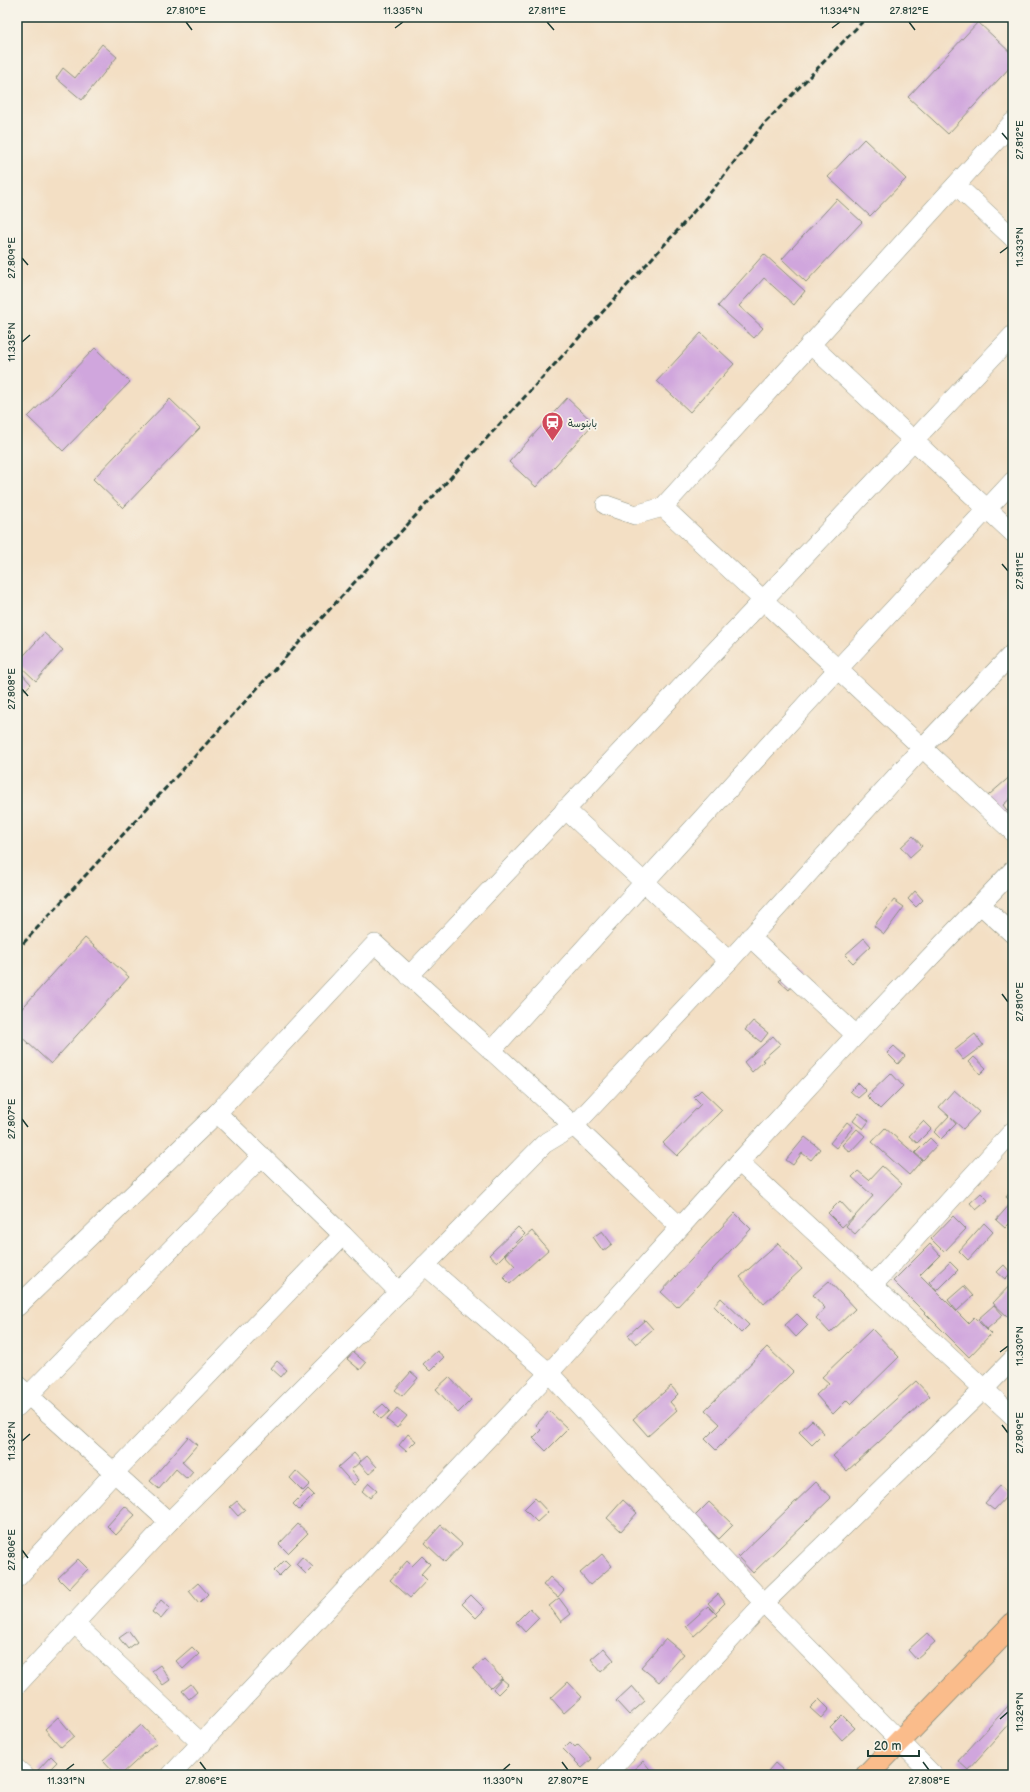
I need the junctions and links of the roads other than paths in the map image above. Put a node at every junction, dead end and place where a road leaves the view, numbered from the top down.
1 (1013, 122) edge
2 (956, 185) junction
3 (1013, 238) edge
4 (1013, 335) edge
5 (810, 344) junction
6 (914, 442) junction
7 (1013, 481) edge
8 (606, 505) dead end
9 (663, 507) junction
10 (986, 509) junction
11 (1013, 533) edge
12 (764, 600) junction
13 (1013, 653) edge
14 (838, 669) junction
15 (922, 748) junction
16 (565, 809) junction
17 (1013, 832) edge
18 (1013, 870) edge
19 (644, 882) junction
20 (981, 905) junction
21 (1013, 934) edge
22 (750, 938) junction
23 (729, 961) junction
24 (409, 976) junction
25 (856, 1035) junction
26 (492, 1051) junction
27 (217, 1113) junction
28 (574, 1126) junction
29 (1013, 1131) edge
30 (262, 1156) junction
31 (738, 1162) junction
32 (680, 1227) junction
33 (343, 1234) junction
34 (425, 1265) junction
35 (872, 1286) junction
36 (399, 1292) junction
37 (17, 1307) edge
38 (1013, 1359) edge
39 (549, 1373) junction
40 (984, 1389) junction
41 (21, 1396) edge
42 (1013, 1416) edge
43 (114, 1473) junction
44 (169, 1522) junction
45 (17, 1578) edge
46 (764, 1603) junction
47 (74, 1623) junction
48 (1013, 1624) edge
49 (17, 1685) edge
50 (900, 1740) junction
51 (202, 1744) junction
52 (17, 1769) edge
53 (24, 1775) edge
54 (171, 1775) edge
55 (606, 1775) edge
56 (867, 1775) edge
57 (933, 1775) edge

1 - 2 street
2 - 3 street
2 - 5 street
4 - 6 street
5 - 6 street
5 - 9 street
6 - 10 street
6 - 12 street
7 - 10 street
8 - 9 street
9 - 12 street
10 - 11 street
10 - 14 street
12 - 14 street
12 - 16 street
13 - 15 street
14 - 15 street
14 - 19 street
15 - 17 street
15 - 22 street
16 - 19 street
16 - 24 street
18 - 20 street
19 - 23 street
19 - 26 street
20 - 21 street
20 - 25 street
22 - 23 street
22 - 25 street
23 - 28 street
24 - 26 street
24 - 27 street
25 - 31 street
26 - 28 street
27 - 30 street
27 - 37 street
28 - 32 street
28 - 34 street
29 - 35 street
30 - 33 street
30 - 41 street
31 - 32 street
31 - 35 street
32 - 39 street
33 - 36 street
33 - 43 street
34 - 36 street
34 - 39 street
35 - 40 street
36 - 44 street
38 - 40 street
39 - 46 street
39 - 51 street
40 - 42 street
40 - 46 street
41 - 43 street
43 - 44 street
43 - 45 street
44 - 47 street
46 - 50 street
46 - 55 street
47 - 49 street
47 - 51 street
48 - 50 main road
50 - 56 main road
50 - 57 street
51 - 54 street
52 - 53 street

